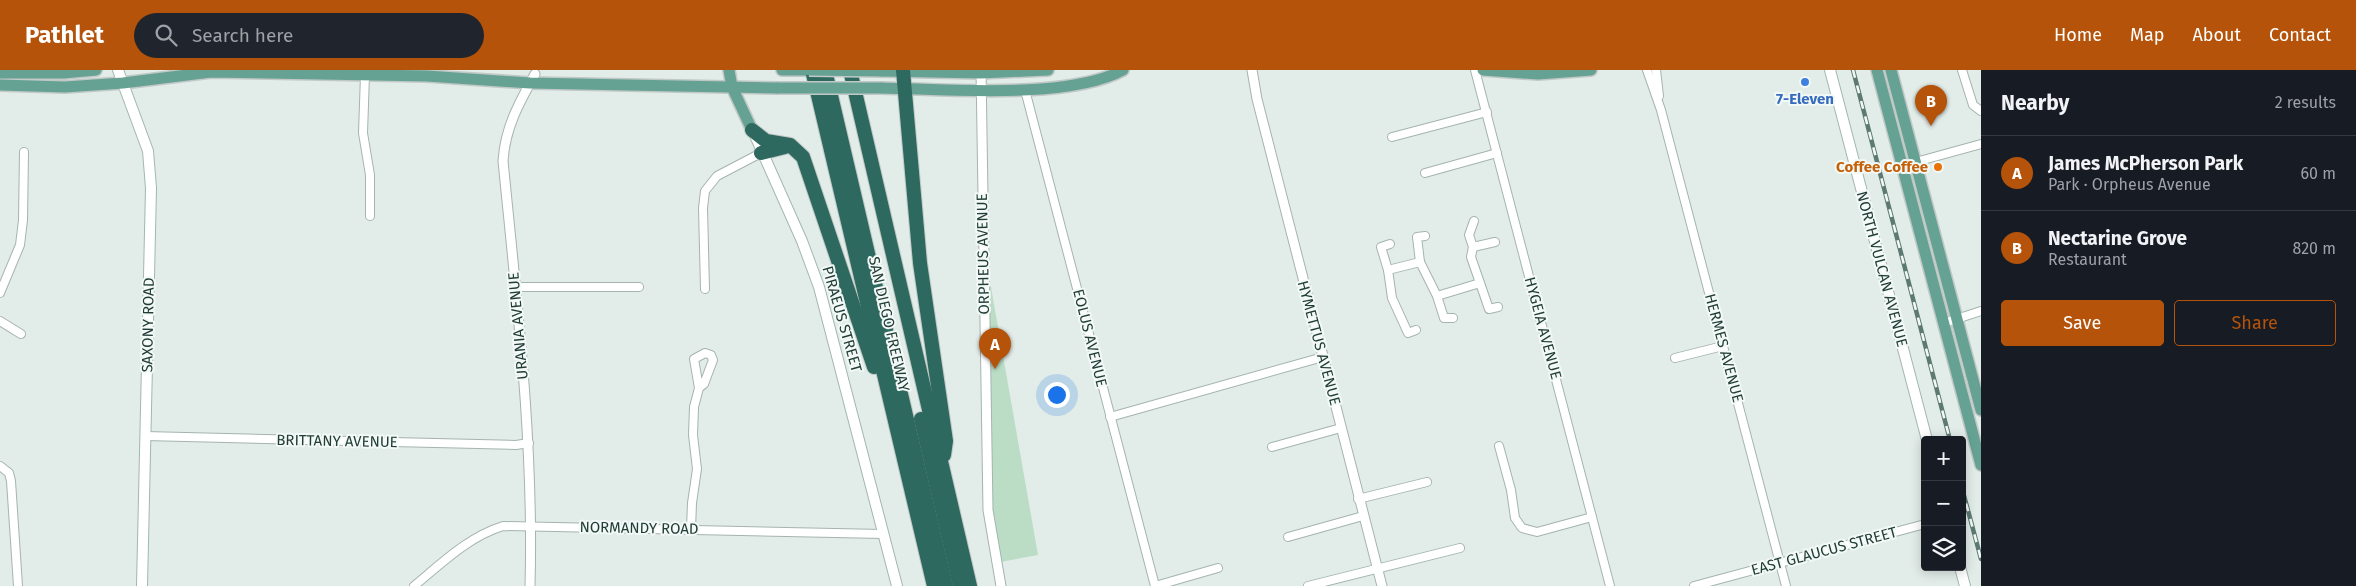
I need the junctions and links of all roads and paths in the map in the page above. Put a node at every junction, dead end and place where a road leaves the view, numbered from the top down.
1 (96, 70) edge
2 (118, 70) edge
3 (729, 70) edge
4 (782, 70) edge
5 (812, 70) edge
6 (825, 70) edge
7 (842, 70) edge
8 (850, 70) edge
9 (1048, 70) edge
10 (1124, 70) edge
11 (1246, 70) edge
12 (1252, 70) edge
13 (1476, 70) edge
14 (1483, 70) edge
15 (1591, 70) edge
16 (1646, 70) edge
17 (1656, 70) edge
18 (1830, 70) edge
19 (1877, 70) edge
20 (1891, 70) edge
21 (1962, 70) edge
22 (881, 71) edge
23 (903, 71) edge
24 (981, 72) edge
25 (0, 73) edge
26 (365, 75) junction
27 (534, 76) edge
28 (122, 83) junction
29 (0, 85) edge
30 (732, 87) junction
31 (905, 89) junction
32 (1025, 90) junction
33 (980, 91) junction
34 (1257, 99) junction
35 (1661, 110) junction
36 (1981, 111) edge
37 (1487, 112) junction
38 (752, 130) junction
39 (1392, 137) dead end
40 (1981, 144) edge
41 (790, 146) junction
42 (24, 152) dead end
43 (761, 153) junction
44 (1497, 153) junction
45 (1917, 162) junction
46 (1903, 166) junction
47 (1425, 173) dead end
48 (370, 216) dead end
49 (1474, 221) dead end
50 (1425, 236) dead end
51 (1495, 242) dead end
52 (1390, 244) dead end
53 (1473, 247) junction
54 (1420, 262) junction
55 (1388, 270) junction
56 (1480, 283) junction
57 (515, 287) junction
58 (639, 288) dead end
59 (705, 289) dead end
60 (0, 293) edge
61 (1438, 296) junction
62 (1498, 307) dead end
63 (1981, 312) edge
64 (1452, 318) dead end
65 (1956, 319) junction
66 (0, 321) edge
67 (1944, 323) junction
68 (1416, 330) dead end
69 (20, 334) dead end
70 (1723, 346) junction
71 (1323, 357) junction
72 (1675, 358) dead end
73 (699, 388) dead end
74 (1981, 410) edge
75 (1110, 417) junction
76 (1341, 428) junction
77 (145, 436) junction
78 (1926, 436) edge
79 (529, 443) junction
80 (1499, 446) dead end
81 (1272, 447) dead end
82 (902, 448) junction
83 (1981, 465) edge
84 (0, 466) edge
85 (942, 466) junction
86 (1426, 482) dead end
87 (1358, 499) junction
88 (1363, 516) junction
89 (1592, 517) junction
90 (1921, 525) edge
91 (532, 526) junction
92 (692, 529) junction
93 (884, 534) junction
94 (1288, 537) dead end
95 (1460, 548) dead end
96 (1780, 563) junction
97 (1218, 568) dead end
98 (1378, 570) junction
99 (1961, 571) edge
100 (18, 586) edge
101 (142, 586) edge
102 (414, 586) edge
103 (530, 586) edge
104 (897, 586) edge
105 (934, 586) edge
106 (946, 586) edge
107 (960, 586) edge
108 (970, 586) edge
109 (1001, 586) edge
110 (1155, 586) edge
111 (1308, 586) edge
112 (1382, 586) edge
113 (1610, 586) edge
114 (1694, 586) edge
115 (1786, 586) edge
116 (1965, 586) edge

1 - 25 main road
2 - 28 main road, SAXONY ROAD
3 - 30 main road, PIRAEUS STREET
4 - 22 main road, bridge
5 - 82 highway, SAN DIEGO FREEWAY
6 - 106 highway
7 - 107 highway
8 - 85 highway, SAN DIEGO FREEWAY
9 - 24 main road
10 - 32 main road
11 - 34 street, HYMETTUS AVENUE
12 - 34 street, HYMETTUS AVENUE
13 - 37 street, HYGEIA AVENUE
14 - 15 main road
16 - 35 street, HERMES AVENUE
17 - 35 street, HERMES AVENUE
18 - 78 main road, NORTH VULCAN AVENUE
19 - 46 main road
20 - 45 main road
21 - 36 street
22 - 23 main road
23 - 24 main road
23 - 31 highway
24 - 33 street, ORPHEUS AVENUE
26 - 27 main road
26 - 28 main road
26 - 48 street
27 - 30 main road
27 - 57 street, URANIA AVENUE
28 - 29 main road
28 - 77 main road, SAXONY ROAD
30 - 31 main road, bridge
30 - 38 main road, PIRAEUS STREET
31 - 33 main road
31 - 85 highway
32 - 33 main road
32 - 75 street, EOLUS AVENUE
33 - 109 street, ORPHEUS AVENUE
34 - 71 street, HYMETTUS AVENUE
35 - 70 street, HERMES AVENUE
37 - 39 street
37 - 44 street, HYGEIA AVENUE
38 - 41 highway
38 - 43 main road, PIRAEUS STREET
40 - 45 street
41 - 43 highway
41 - 82 highway
42 - 60 street
43 - 59 street
43 - 93 main road, PIRAEUS STREET
44 - 47 street
44 - 89 street, HYGEIA AVENUE
45 - 46 street
45 - 65 main road
46 - 67 main road
49 - 53 street
50 - 54 street
51 - 53 street
52 - 55 street
53 - 56 street
54 - 55 street
54 - 61 street
55 - 68 street
56 - 61 street
56 - 62 street
57 - 58 street
57 - 79 street, URANIA AVENUE
61 - 64 street
63 - 65 street
65 - 67 street
65 - 74 main road
66 - 69 street
67 - 83 main road
70 - 72 street
70 - 96 street, HERMES AVENUE
71 - 75 street
71 - 76 street, HYMETTUS AVENUE
73 - 92 street
75 - 110 street, EOLUS AVENUE
76 - 81 street
76 - 87 street, HYMETTUS AVENUE
77 - 79 street, BRITTANY AVENUE
77 - 101 main road, SAXONY ROAD
79 - 91 street, URANIA AVENUE
80 - 89 street
82 - 105 highway, SAN DIEGO FREEWAY
84 - 100 street
85 - 108 highway, SAN DIEGO FREEWAY
86 - 87 street
87 - 88 street, HYMETTUS AVENUE
88 - 94 street
88 - 98 street, HYMETTUS AVENUE
89 - 113 street, HYGEIA AVENUE
90 - 96 street, EAST GLAUCUS STREET
91 - 92 street, NORMANDY ROAD
91 - 102 street, NORMANDY ROAD
91 - 103 street, URANIA AVENUE
92 - 93 street, NORMANDY ROAD
93 - 104 main road, PIRAEUS STREET
95 - 98 street
96 - 114 street, EAST GLAUCUS STREET
96 - 115 street, HERMES AVENUE
97 - 110 street
98 - 111 street
98 - 112 street, HYMETTUS AVENUE
99 - 116 main road

